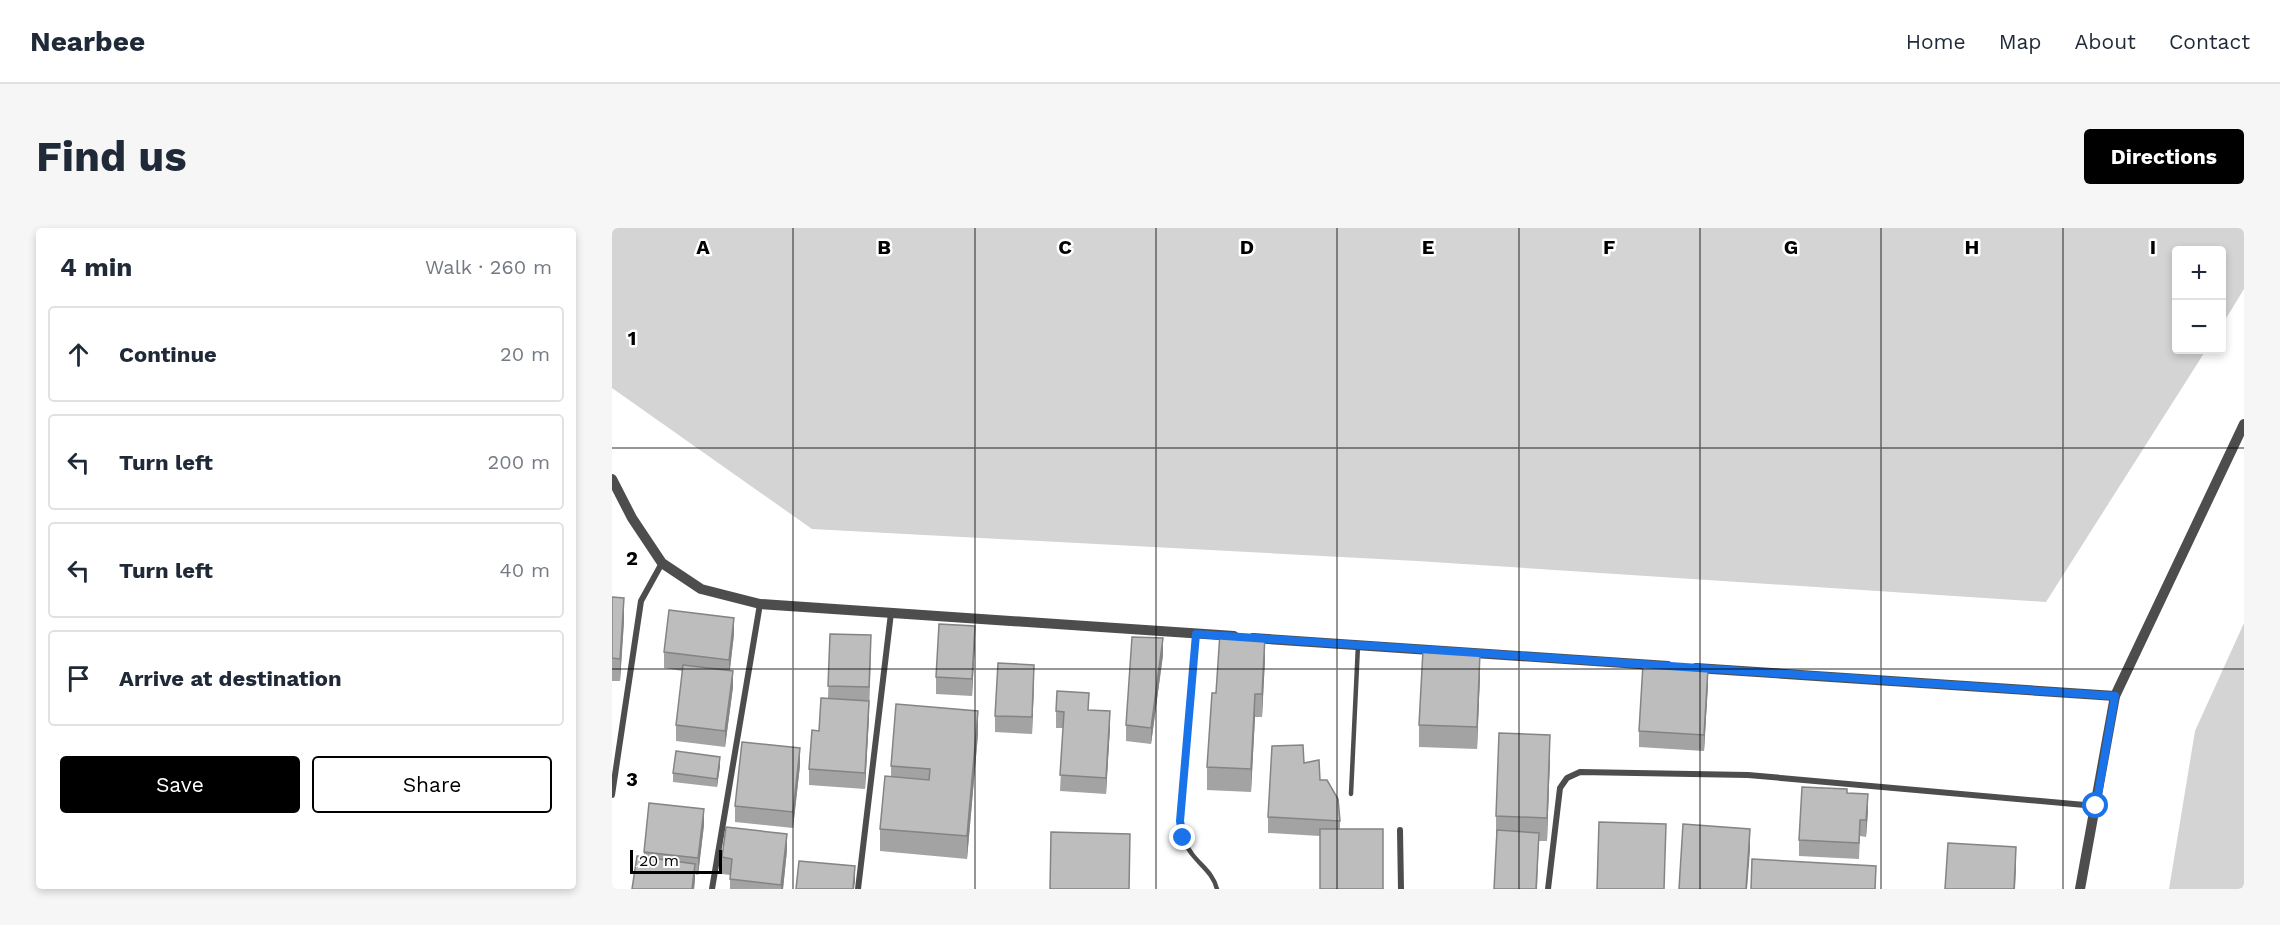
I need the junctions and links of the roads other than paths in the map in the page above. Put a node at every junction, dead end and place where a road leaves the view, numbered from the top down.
1 (2244, 424) edge
2 (612, 479) edge
3 (662, 563) junction
4 (760, 604) junction
5 (891, 613) junction
6 (1196, 634) junction
7 (1358, 645) junction
8 (2115, 696) junction
9 (1351, 794) dead end
10 (612, 795) edge
11 (2096, 806) junction
12 (1400, 830) dead end
13 (712, 889) edge
14 (858, 889) edge
15 (1217, 889) edge
16 (1401, 889) edge
17 (1548, 889) edge
18 (2080, 889) edge

1 - 8 street
2 - 3 street
3 - 4 street
3 - 10 street
4 - 5 street
4 - 13 street
5 - 6 street
5 - 14 street
6 - 7 street
6 - 15 lane
7 - 8 street
7 - 9 lane
8 - 11 street
11 - 17 street
11 - 18 street
12 - 16 street

